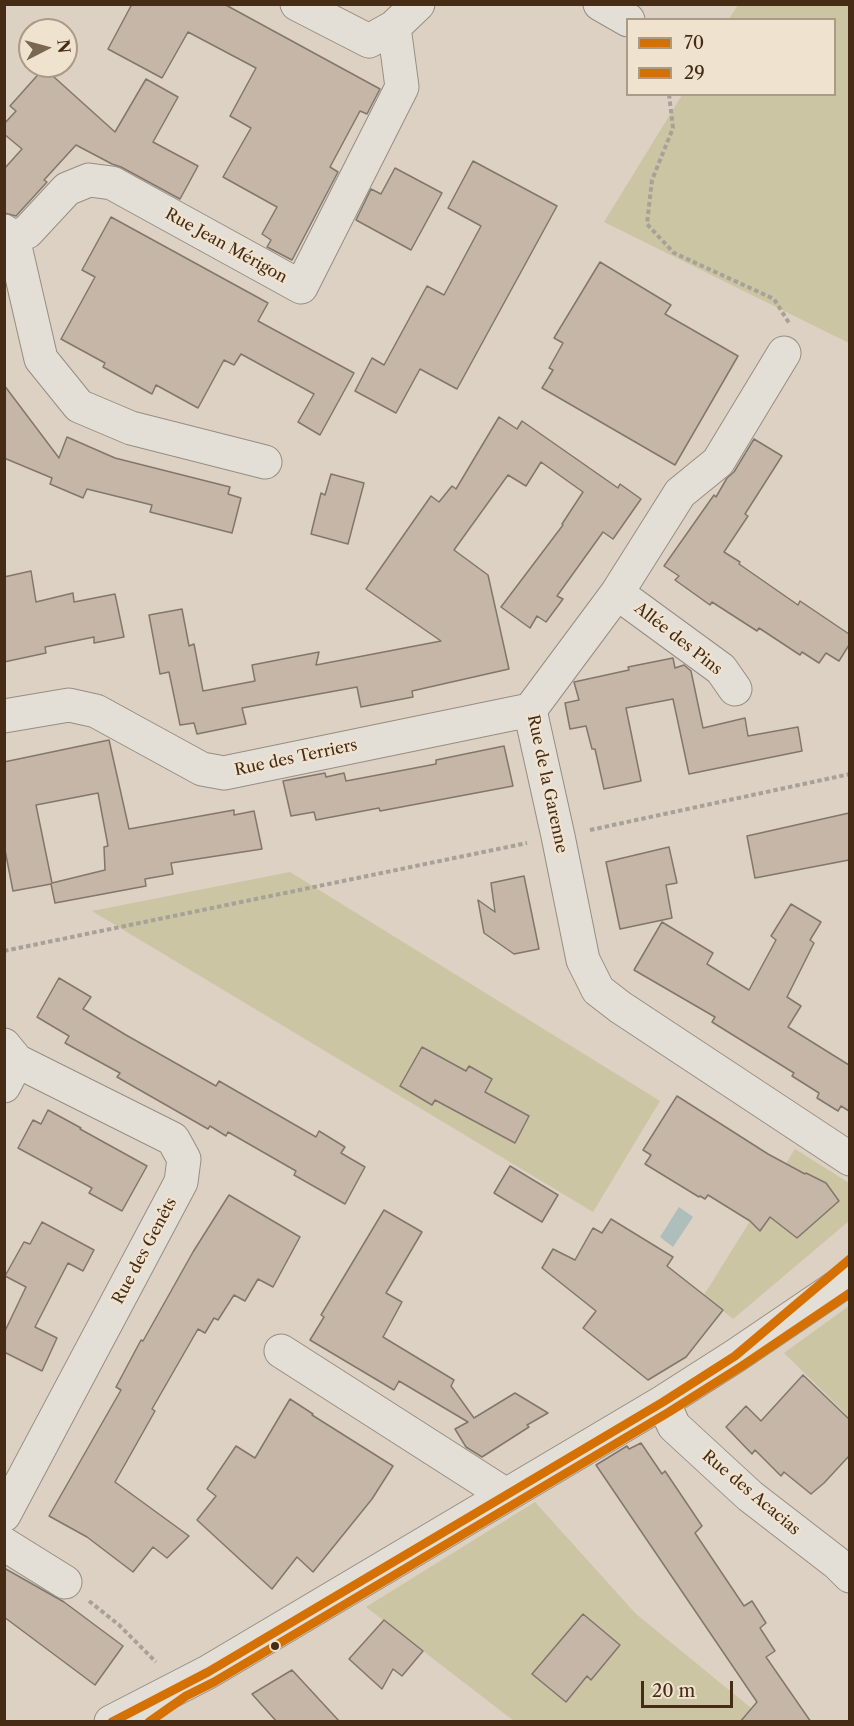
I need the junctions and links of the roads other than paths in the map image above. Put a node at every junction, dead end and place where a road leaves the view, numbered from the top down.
1 (297, 4) edge
2 (418, 4) edge
3 (600, 4) edge
4 (626, 19) edge
5 (394, 27) junction
6 (9, 234) edge
7 (784, 353) road end
8 (265, 462) dead end
9 (616, 593) junction
10 (735, 689) dead end
11 (530, 710) junction
12 (4, 716) edge
13 (9, 1064) edge
14 (849, 1159) edge
15 (849, 1259) edge
16 (849, 1278) edge
17 (281, 1351) dead end
18 (735, 1356) junction
19 (663, 1402) junction
20 (506, 1495) junction
21 (4, 1515) edge
22 (4, 1544) edge
23 (849, 1576) edge
24 (65, 1582) road end
25 (180, 1686) junction
26 (111, 1722) edge
27 (127, 1722) edge

1 - 5 street
2 - 5 street
3 - 4 street
5 - 6 street, Rue Jean Mérigon
6 - 8 street
7 - 9 street, Rue de la Garenne
9 - 10 street, Allée des Pins
9 - 11 street, Rue de la Garenne
11 - 12 street, Rue des Terriers
11 - 14 street, Rue de la Garenne
13 - 21 street, Rue des Genêts
15 - 18 street
16 - 18 street
17 - 20 street
18 - 19 street
19 - 20 street
19 - 23 street, Rue des Acacias
20 - 25 street
22 - 24 street
25 - 26 street
25 - 27 street

